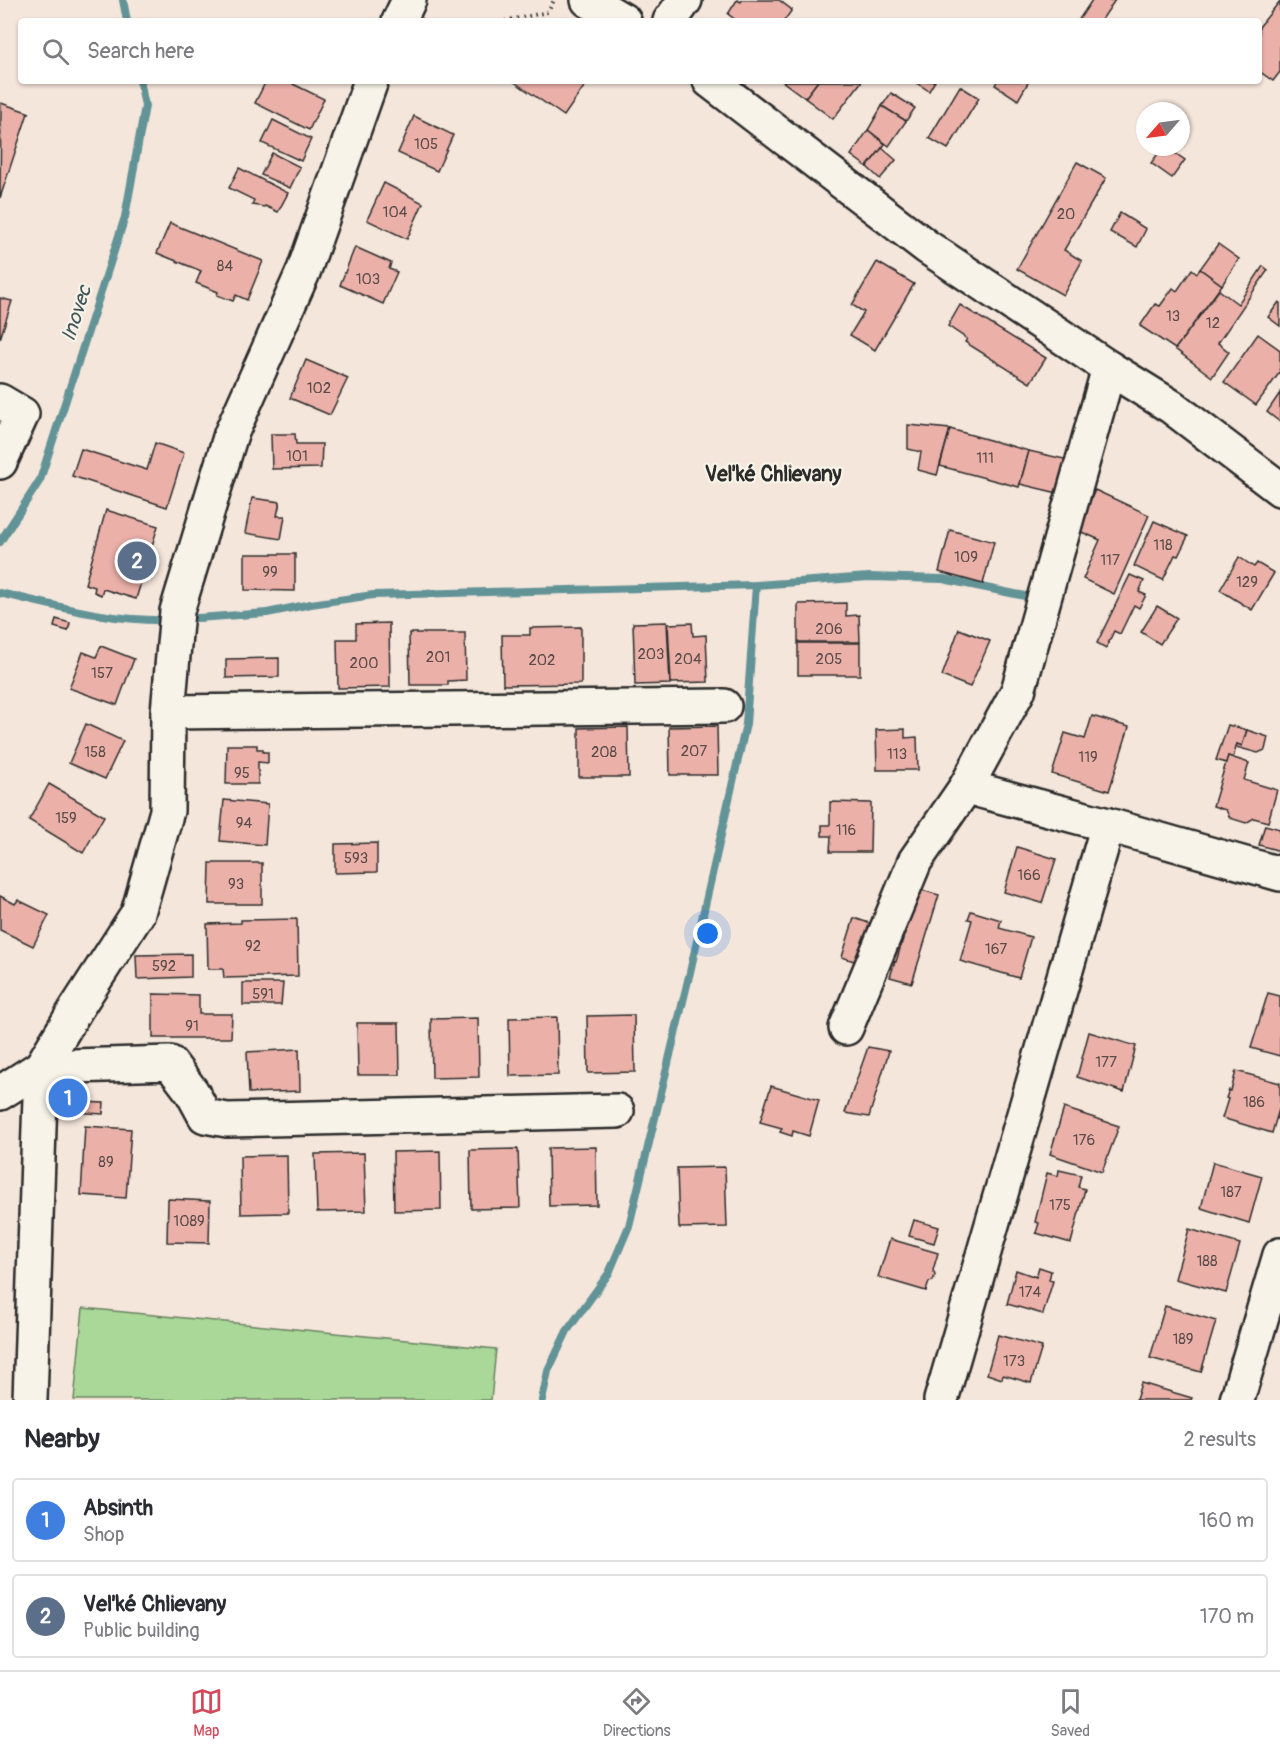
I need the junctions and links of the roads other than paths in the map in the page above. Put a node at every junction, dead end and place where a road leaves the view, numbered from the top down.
1 (409, 0) edge
2 (588, 0) edge
3 (685, 0) edge
4 (400, 18) edge
5 (619, 18) edge
6 (672, 18) edge
7 (370, 84) edge
8 (714, 84) edge
9 (1109, 368) junction
10 (0, 401) edge
11 (0, 462) edge
12 (1280, 489) edge
13 (724, 706) dead end
14 (168, 712) junction
15 (966, 787) junction
16 (1108, 825) junction
17 (1280, 874) edge
18 (846, 1028) dead end
19 (41, 1068) junction
20 (0, 1093) edge
21 (617, 1111) dead end
22 (1280, 1255) edge
23 (30, 1400) edge
24 (941, 1400) edge
25 (1238, 1400) edge

1 - 4 street
2 - 5 street
3 - 6 street
7 - 14 street
8 - 9 street
9 - 12 street
9 - 15 street
10 - 11 street
13 - 14 street
14 - 19 street
15 - 16 street
15 - 18 street
16 - 17 street
16 - 24 street
19 - 20 street
19 - 21 street
19 - 23 street
22 - 25 street

